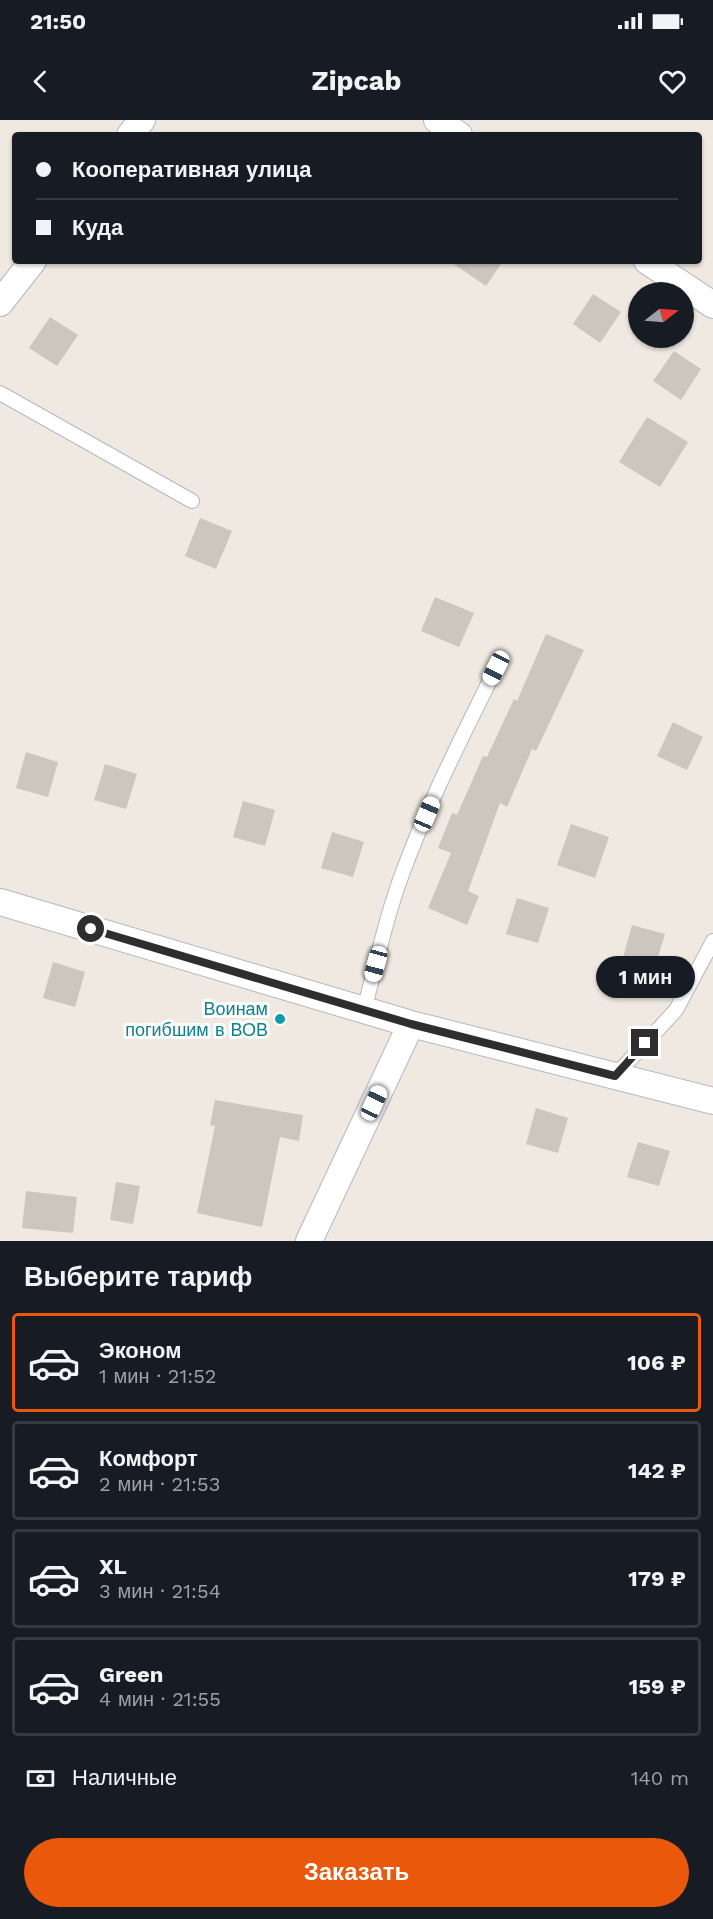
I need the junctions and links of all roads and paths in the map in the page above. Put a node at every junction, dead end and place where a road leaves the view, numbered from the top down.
1 (142, 120) edge
2 (437, 120) edge
3 (132, 132) edge
4 (455, 132) edge
5 (31, 264) edge
6 (652, 264) edge
7 (0, 303) edge
8 (713, 305) edge
9 (0, 393) edge
10 (192, 501) dead end
11 (496, 668) dead end
12 (0, 902) edge
13 (713, 941) edge
14 (364, 1010) junction
15 (411, 1024) junction
16 (615, 1076) junction
17 (713, 1101) edge
18 (309, 1241) edge

1 - 3 street
2 - 4 street
5 - 7 street
6 - 8 street
9 - 10 lane
11 - 14 lane
12 - 14 street
13 - 16 lane
14 - 15 street
15 - 16 street
15 - 18 street
16 - 17 street

